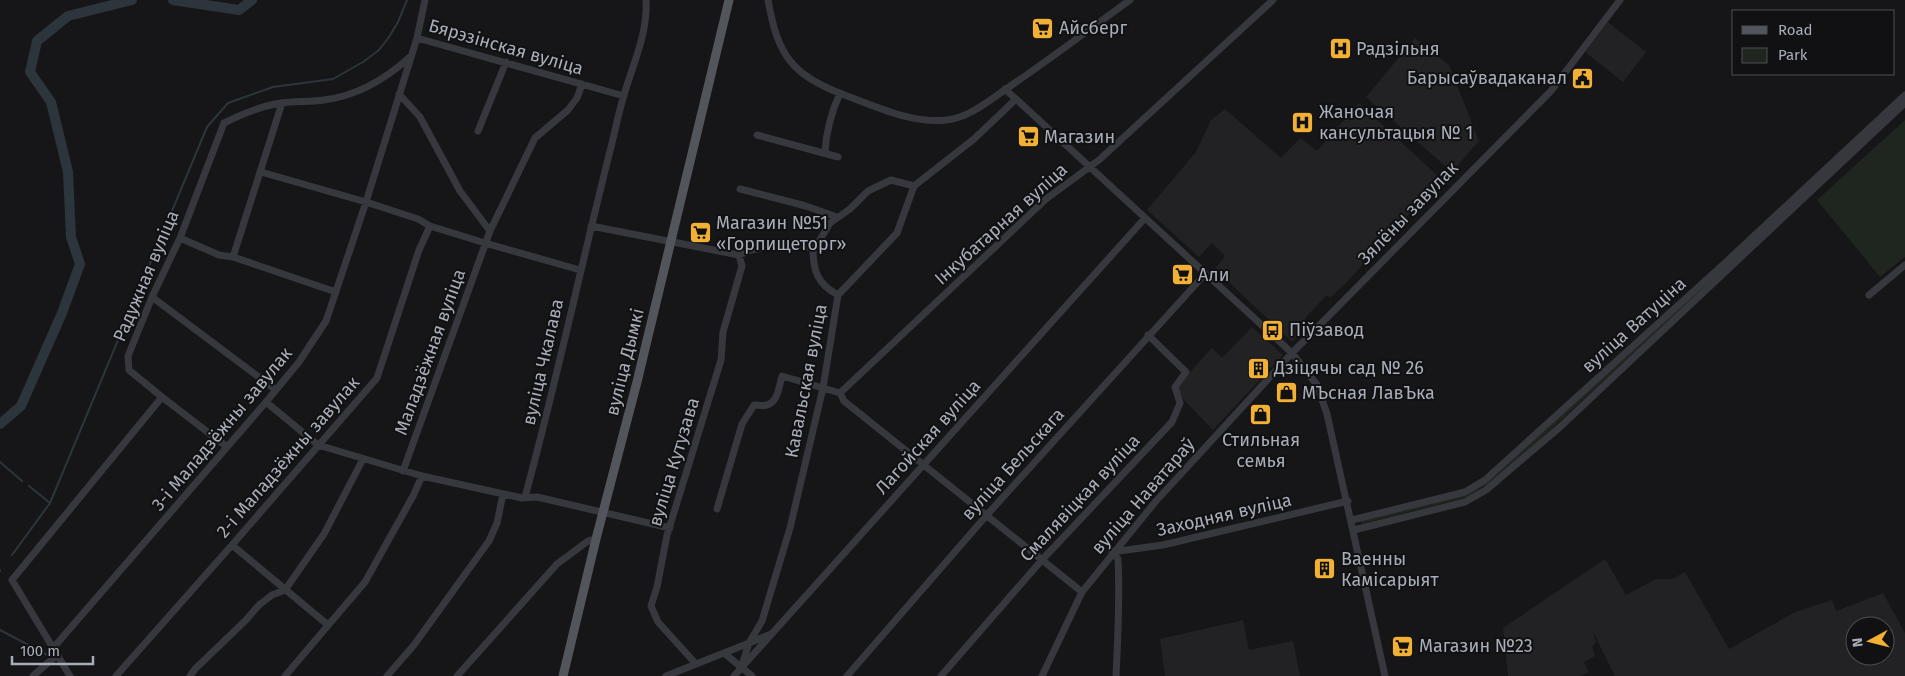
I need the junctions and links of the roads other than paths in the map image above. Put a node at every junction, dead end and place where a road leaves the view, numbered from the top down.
1 (425, 0) edge
2 (646, 0) edge
3 (729, 0) edge
4 (768, 0) edge
5 (1130, 0) edge
6 (1273, 0) edge
7 (1620, 0) edge
8 (417, 38) junction
9 (411, 56) junction
10 (506, 62) junction
11 (582, 84) junction
12 (1005, 89) junction
13 (840, 93) junction
14 (399, 94) junction
15 (1905, 95) edge
16 (624, 96) junction
17 (1015, 100) junction
18 (282, 103) junction
19 (1905, 103) edge
20 (478, 132) dead end
21 (757, 135) dead end
22 (825, 153) junction
23 (838, 157) dead end
24 (1088, 167) junction
25 (261, 172) junction
26 (914, 186) junction
27 (740, 189) dead end
28 (366, 202) junction
29 (837, 217) junction
30 (1145, 218) junction
31 (430, 226) junction
32 (591, 226) junction
33 (490, 231) junction
34 (180, 238) junction
35 (672, 241) junction
36 (485, 243) junction
37 (813, 248) junction
38 (739, 255) junction
39 (234, 257) junction
40 (1905, 265) edge
41 (580, 270) junction
42 (1205, 274) junction
43 (336, 292) junction
44 (1869, 294) dead end
45 (838, 295) junction
46 (152, 297) junction
47 (1148, 335) junction
48 (1292, 353) junction
49 (824, 388) junction
50 (276, 390) junction
51 (840, 393) junction
52 (162, 397) junction
53 (266, 402) junction
54 (318, 445) junction
55 (227, 447) junction
56 (364, 459) junction
57 (923, 465) junction
58 (403, 471) junction
59 (422, 476) junction
60 (503, 494) junction
61 (525, 497) junction
62 (1348, 501) junction
63 (717, 509) dead end
64 (603, 512) junction
65 (986, 516) junction
66 (1352, 520) junction
67 (670, 528) junction
68 (1354, 530) junction
69 (596, 539) junction
70 (232, 545) junction
71 (1112, 552) junction
72 (1041, 561) junction
73 (285, 590) junction
74 (1082, 592) junction
75 (328, 625) junction
76 (773, 633) junction
77 (748, 643) junction
78 (54, 647) junction
79 (724, 653) junction
80 (57, 654) junction
81 (696, 664) junction
82 (741, 667) junction
83 (33, 676) edge
84 (70, 676) edge
85 (116, 676) edge
86 (190, 676) edge
87 (285, 676) edge
88 (387, 676) edge
89 (457, 676) edge
90 (562, 676) edge
91 (666, 676) edge
92 (734, 676) edge
93 (752, 676) edge
94 (847, 676) edge
95 (940, 676) edge
96 (1042, 676) edge
97 (1116, 676) edge
98 (1386, 676) edge

1 - 8 street, Бярэзінская вуліца
2 - 16 street, вуліца Чкалава
3 - 35 main road, вуліца Дымкі
4 - 13 street
5 - 12 street
6 - 24 street, Інкубатарная вуліца
7 - 48 street, Зялёны завулак
8 - 9 street, 3-і Маладзёжны завулак
8 - 10 street, Бярэзінская вуліца
9 - 14 street, 3-і Маладзёжны завулак
9 - 18 street, Радужная вуліца
10 - 11 street, Бярэзінская вуліца
10 - 20 street
11 - 16 street, Бярэзінская вуліца
11 - 33 street, Маладзёжная вуліца
12 - 13 street
12 - 17 street
13 - 22 street
14 - 28 street, 3-і Маладзёжны завулак
14 - 33 street
15 - 66 street, вуліца Ватуціна
16 - 32 street, вуліца Чкалава
17 - 24 street
17 - 26 street
18 - 25 street
18 - 34 street, Радужная вуліца
19 - 68 street, вуліца Ватуціна
21 - 22 street
22 - 23 street
24 - 30 street
24 - 51 street, Інкубатарная вуліца
25 - 28 street
25 - 39 street
26 - 29 street
26 - 45 street, Кавальская вуліца
27 - 29 street
28 - 31 street
28 - 43 street, 3-і Маладзёжны завулак
29 - 37 street
30 - 42 street
30 - 57 street, Лагойская вуліца
31 - 36 street
31 - 54 street, 2-і Маладзёжны завулак
32 - 35 street
32 - 41 street, вуліца Чкалава
33 - 36 street, Маладзёжная вуліца
34 - 39 street
34 - 46 street, Радужная вуліца
35 - 38 street
35 - 64 main road, вуліца Дымкі
36 - 41 street
36 - 58 street, Маладзёжная вуліца
37 - 38 street
37 - 45 street
38 - 67 street, вуліца Кутузава
39 - 43 street
40 - 44 street
41 - 61 street, вуліца Чкалава
42 - 47 street, вуліца Бельскага
42 - 48 street
43 - 50 street, 3-і Маладзёжны завулак
45 - 49 street, Кавальская вуліца
46 - 50 street
46 - 52 street, Радужная вуліца
47 - 65 street, вуліца Бельскага
47 - 72 street, Смалявіцкая вуліца
48 - 62 street
48 - 71 street, вуліца Наватараў
49 - 51 street
49 - 63 street
49 - 77 street, Кавальская вуліца
50 - 53 street, 3-і Маладзёжны завулак
51 - 57 street
52 - 55 street, Радужная вуліца
52 - 78 street
53 - 54 street
53 - 55 street, 3-і Маладзёжны завулак
54 - 56 street
54 - 70 street, 2-і Маладзёжны завулак
55 - 78 street, 3-і Маладзёжны завулак
56 - 58 street
56 - 73 street
57 - 65 street
57 - 76 street, Лагойская вуліца
58 - 59 street
59 - 60 street
59 - 75 street
60 - 61 street
60 - 88 street
61 - 64 street
62 - 66 street
62 - 71 street, Заходняя вуліца
64 - 67 street
64 - 69 main road, вуліца Дымкі
65 - 72 street
65 - 94 street, вуліца Бельскага
66 - 68 street
67 - 81 street, вуліца Кутузава
68 - 98 street
69 - 89 street
69 - 90 main road, вуліца Дымкі
70 - 73 street
70 - 85 street, 2-і Маладзёжны завулак
71 - 74 street, вуліца Наватараў
71 - 97 street
72 - 74 street
72 - 95 street, Смалявіцкая вуліца
73 - 75 street
73 - 86 street
74 - 96 street, вуліца Наватараў
75 - 87 street
76 - 77 street
76 - 82 street, Лагойская вуліца
77 - 79 street
77 - 82 street, Кавальская вуліца
78 - 80 street
79 - 81 street
79 - 82 street
80 - 83 street
80 - 84 street
81 - 91 street
82 - 92 street, Лагойская вуліца
82 - 93 street

